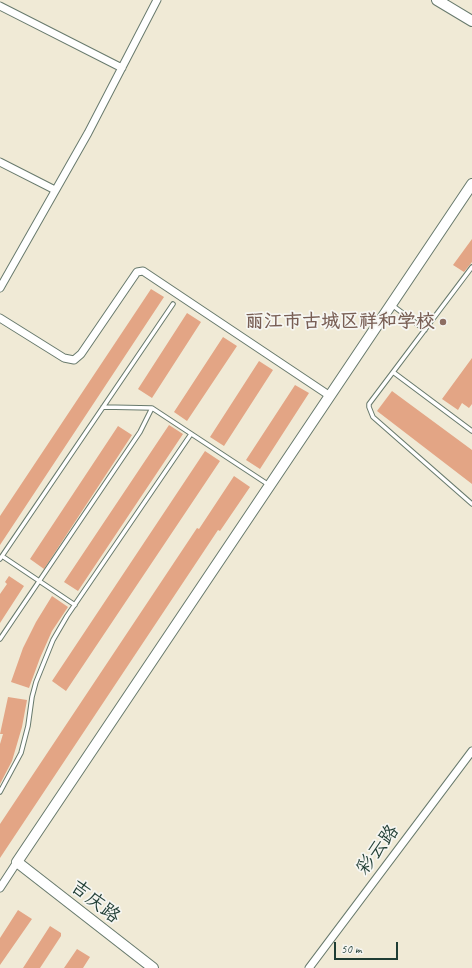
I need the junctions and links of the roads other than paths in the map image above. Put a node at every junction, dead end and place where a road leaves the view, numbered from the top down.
1 (157, 0) edge
2 (437, 0) edge
3 (0, 6) edge
4 (472, 21) edge
5 (122, 68) junction
6 (0, 162) edge
7 (472, 184) edge
8 (55, 190) junction
9 (472, 267) edge
10 (0, 288) edge
11 (173, 304) dead end
12 (392, 304) junction
13 (0, 318) edge
14 (425, 330) junction
15 (393, 372) junction
16 (330, 396) junction
17 (103, 407) junction
18 (152, 408) junction
19 (472, 431) edge
20 (191, 434) junction
21 (270, 486) junction
22 (472, 504) edge
23 (1, 557) edge
24 (40, 581) junction
25 (75, 604) junction
26 (0, 639) edge
27 (472, 751) edge
28 (0, 792) edge
29 (17, 862) junction
30 (0, 887) edge
31 (153, 968) edge
32 (309, 968) edge

1 - 5 street
2 - 4 street
3 - 5 street
5 - 8 street
6 - 8 street
7 - 12 street
8 - 10 street
9 - 14 lane
11 - 17 lane
12 - 14 lane
12 - 16 street
13 - 16 street
14 - 15 lane
15 - 19 lane
15 - 22 lane
16 - 21 street
17 - 18 lane
17 - 23 lane
18 - 20 lane
18 - 24 lane
20 - 21 lane
20 - 25 lane
21 - 29 street
23 - 24 lane
24 - 25 lane
24 - 26 lane
25 - 28 lane
27 - 32 street, 彩云路
29 - 30 street
29 - 31 street, 吉庆路

